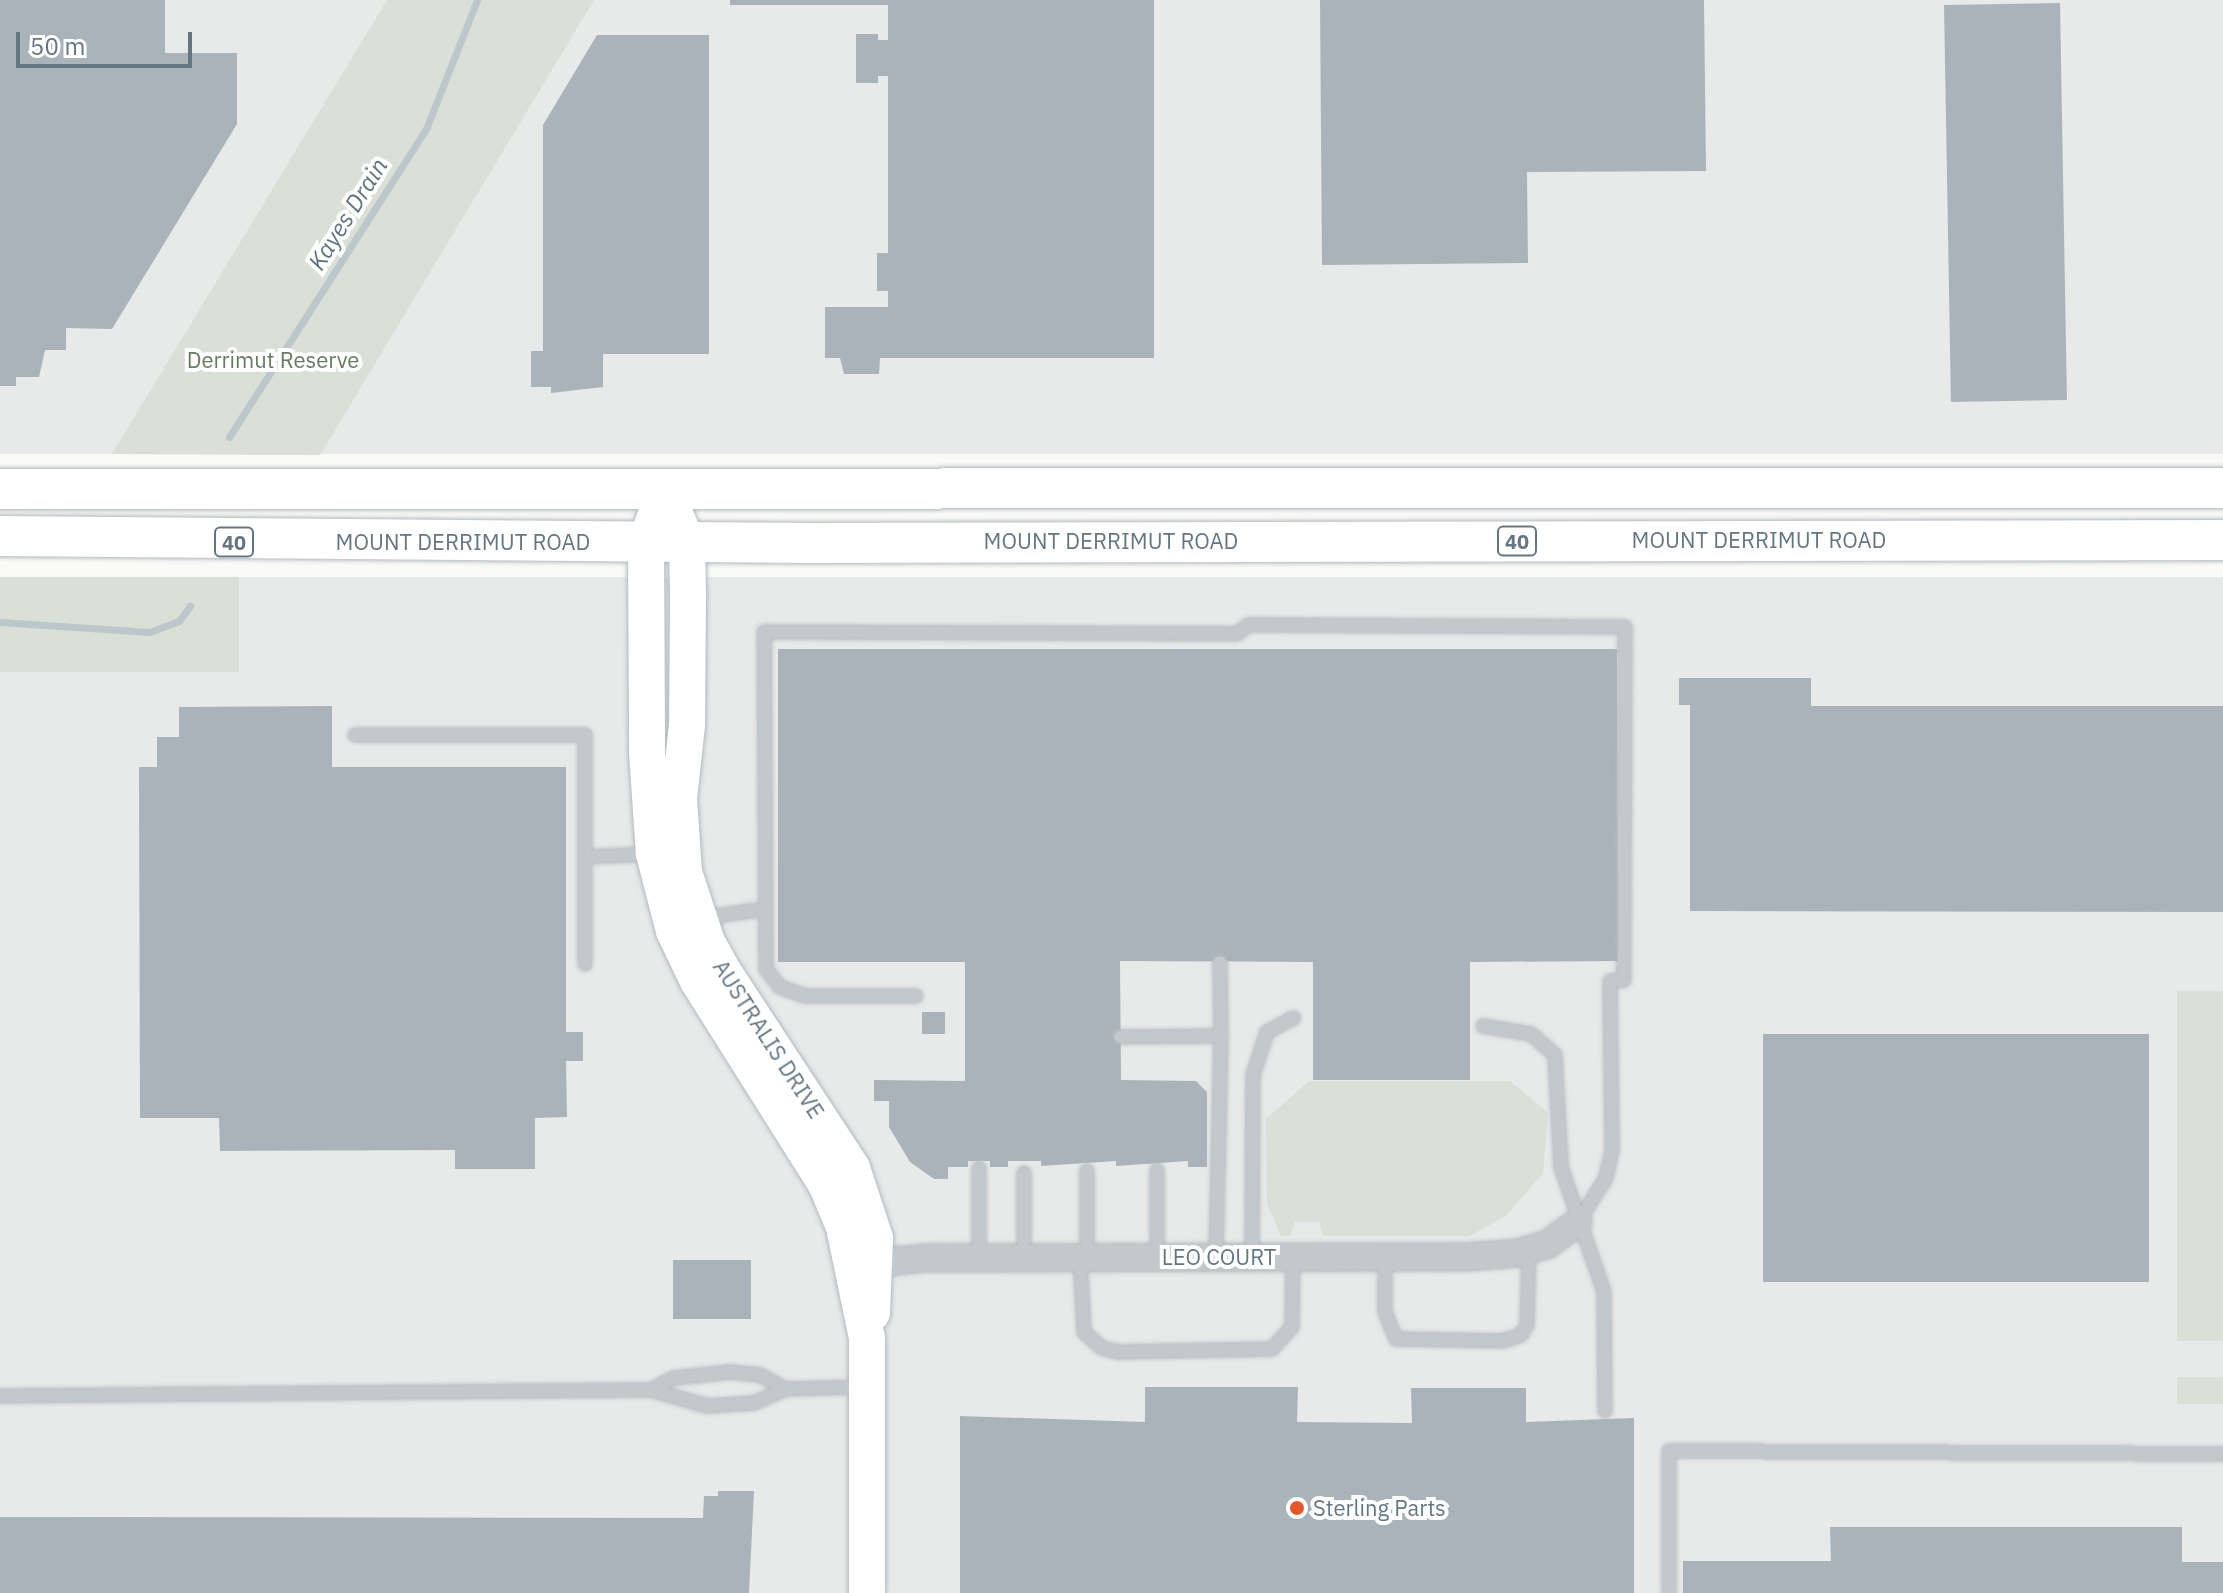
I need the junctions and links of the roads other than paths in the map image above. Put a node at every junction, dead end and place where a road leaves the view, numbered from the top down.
1 (2223, 488) edge
2 (0, 489) edge
3 (665, 489) junction
4 (0, 536) edge
5 (2223, 540) edge
6 (646, 542) junction
7 (687, 542) junction
8 (355, 735) dead end
9 (668, 852) junction
10 (585, 857) junction
11 (763, 909) junction
12 (687, 925) junction
13 (1220, 962) dead end
14 (585, 964) dead end
15 (916, 996) dead end
16 (1293, 1018) dead end
17 (1483, 1026) dead end
18 (1221, 1036) junction
19 (1120, 1037) dead end
20 (979, 1168) dead end
21 (1157, 1170) dead end
22 (1087, 1171) dead end
23 (1024, 1173) dead end
24 (1578, 1222) junction
25 (1529, 1250) junction
26 (1157, 1256) junction
27 (1216, 1256) junction
28 (1084, 1257) junction
29 (1252, 1257) junction
30 (1293, 1257) junction
31 (1385, 1257) junction
32 (979, 1258) junction
33 (1024, 1258) junction
34 (865, 1265) junction
35 (867, 1387) junction
36 (785, 1389) junction
37 (651, 1390) junction
38 (0, 1396) edge
39 (1605, 1411) dead end
40 (2223, 1454) edge
41 (867, 1593) edge
42 (1669, 1593) edge

1 - 3 main road
2 - 3 main road
3 - 6 street, AUSTRALIS DRIVE
3 - 7 street
4 - 6 main road, MOUNT DERRIMUT ROAD / 40
5 - 7 main road, MOUNT DERRIMUT ROAD / 40
6 - 7 main road, MOUNT DERRIMUT ROAD / 40
6 - 9 street, AUSTRALIS DRIVE
7 - 9 street, AUSTRALIS DRIVE
8 - 10 lane
9 - 10 lane
9 - 12 street, AUSTRALIS DRIVE
10 - 14 lane
11 - 12 lane
11 - 15 lane
11 - 24 lane
12 - 34 street, AUSTRALIS DRIVE
13 - 18 lane
16 - 29 lane
17 - 24 lane
18 - 19 lane
18 - 27 lane
20 - 32 lane
21 - 26 lane
22 - 28 lane
23 - 33 lane
24 - 25 street, LEO COURT
24 - 39 lane
25 - 31 street, LEO COURT
25 - 31 lane
26 - 27 street, LEO COURT
26 - 28 street, LEO COURT
27 - 29 street, LEO COURT
28 - 30 lane
28 - 33 street, LEO COURT
29 - 30 street, LEO COURT
30 - 31 street, LEO COURT
32 - 33 street, LEO COURT
32 - 34 street, LEO COURT
34 - 35 street, AUSTRALIS DRIVE
35 - 36 lane
35 - 41 street, AUSTRALIS DRIVE
36 - 37 lane
36 - 37 lane
37 - 38 lane
40 - 42 lane

